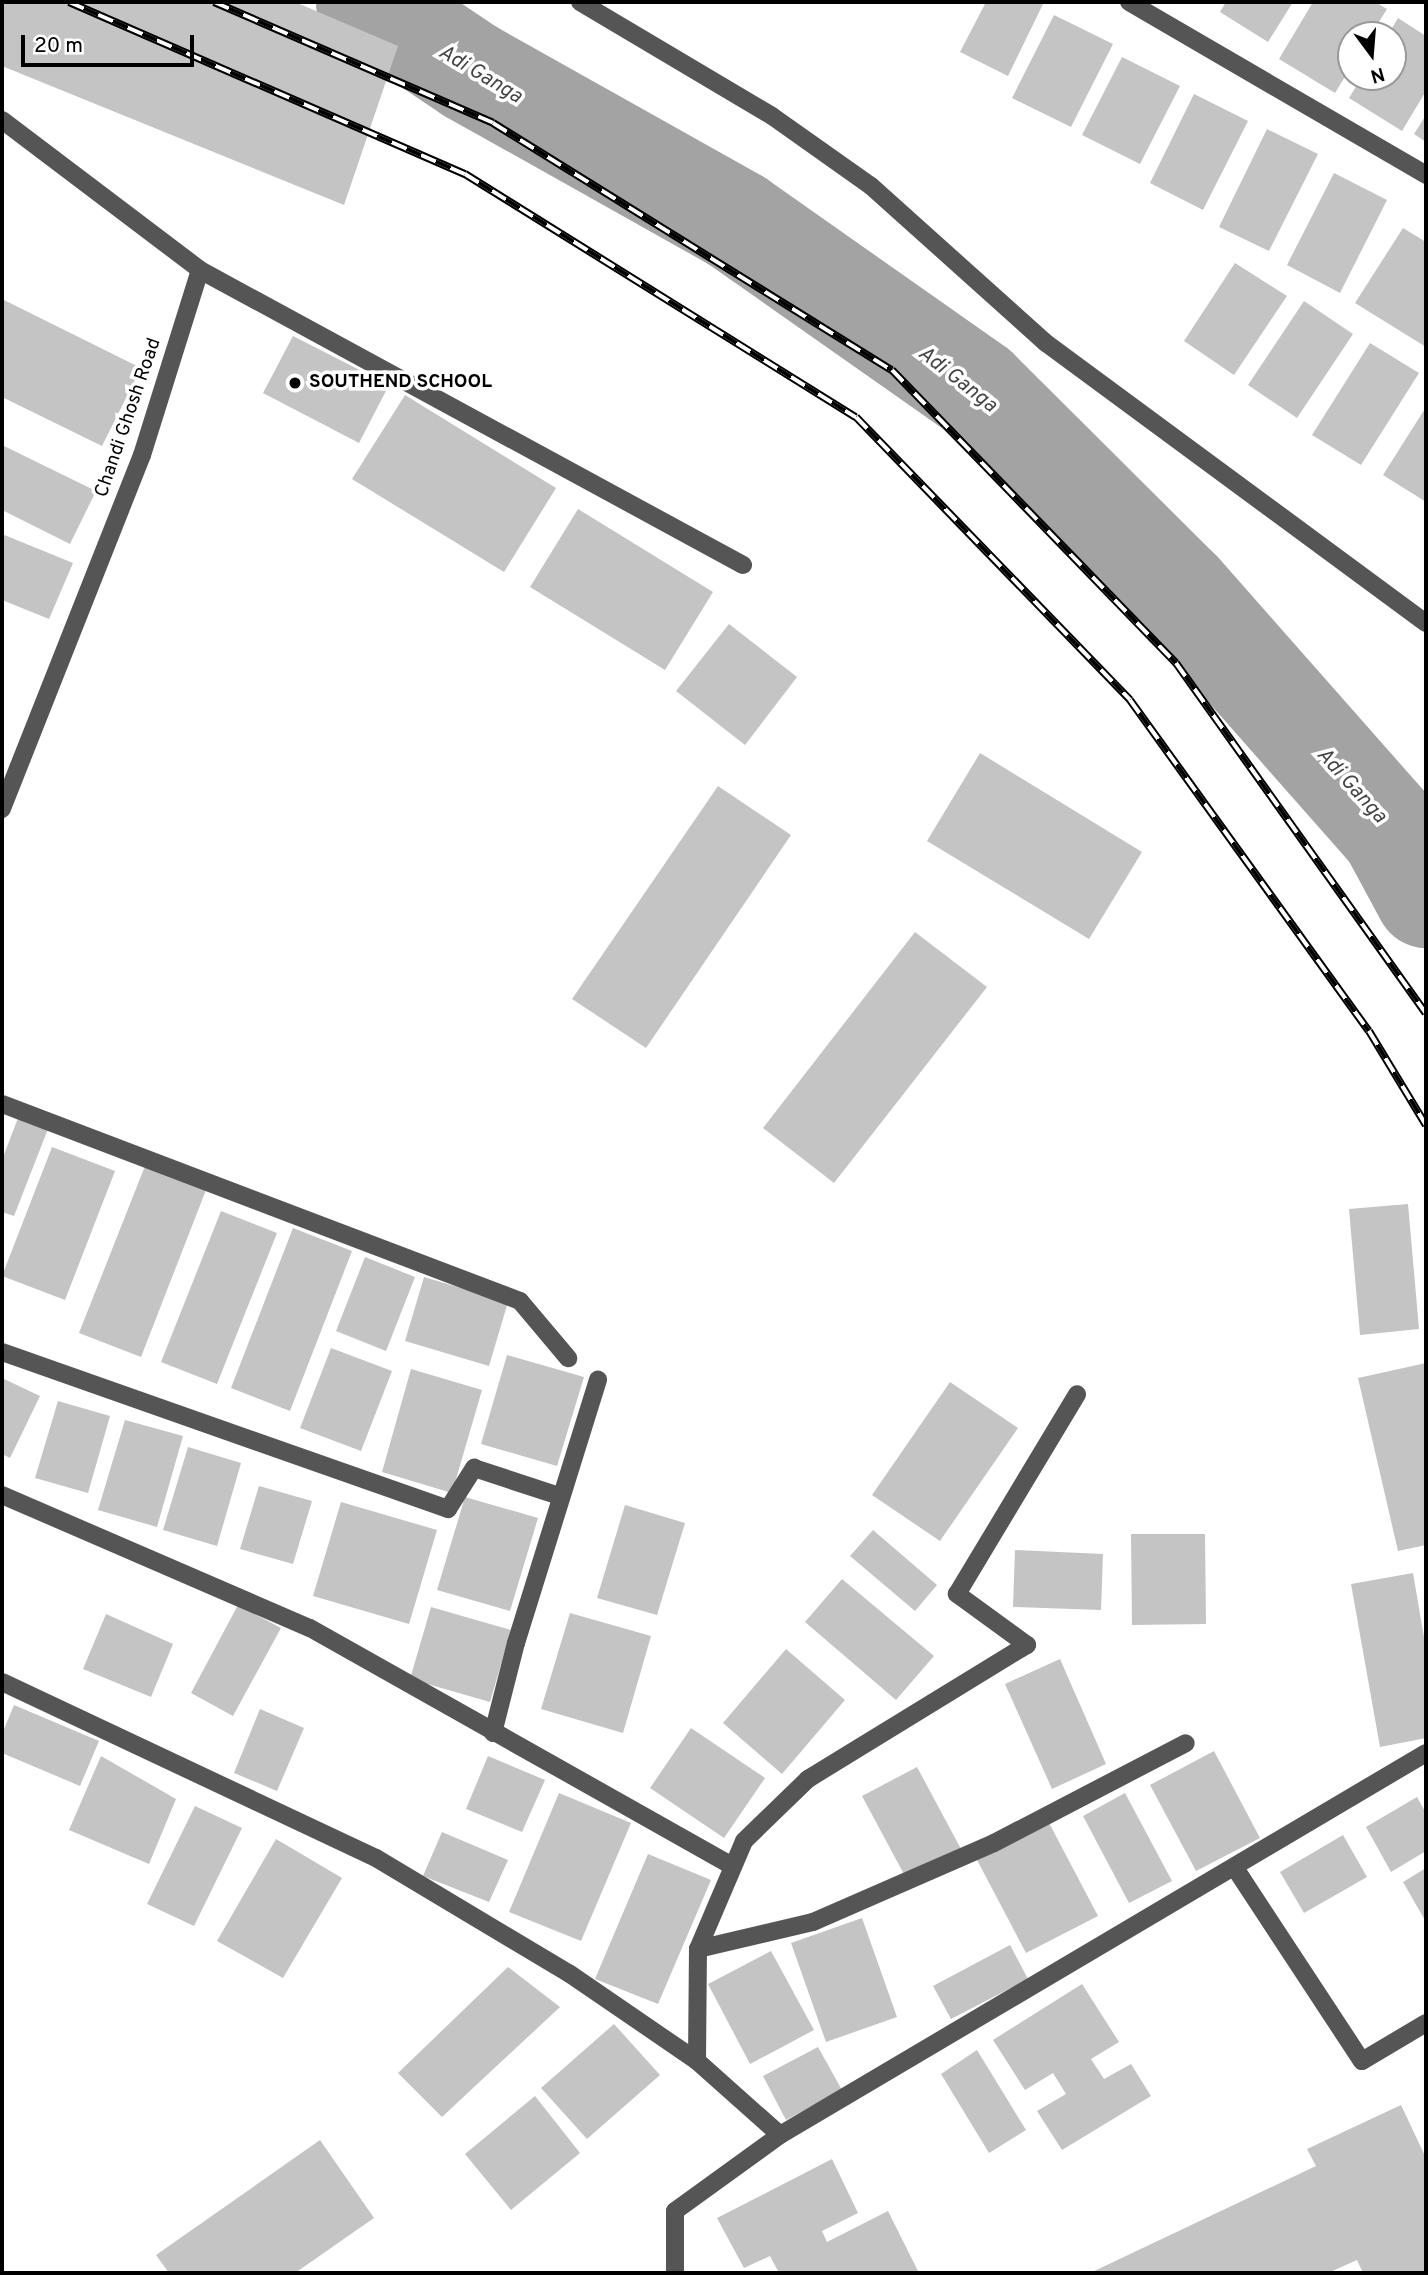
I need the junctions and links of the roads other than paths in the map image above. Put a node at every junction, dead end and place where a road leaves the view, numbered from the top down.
1 (580, 2) edge
2 (1129, 2) edge
3 (599, 8) edge
4 (2, 120) edge
5 (1426, 175) edge
6 (200, 270) junction
7 (743, 565) dead end
8 (1426, 623) edge
9 (7, 782) edge
10 (2, 808) edge
11 (2, 1104) edge
12 (2, 1352) edge
13 (568, 1358) dead end
14 (598, 1380) dead end
15 (1077, 1394) dead end
16 (2, 1495) edge
17 (559, 1496) junction
18 (2, 1682) edge
19 (493, 1733) junction
20 (1186, 1743) dead end
21 (1426, 1753) edge
22 (733, 1866) junction
23 (1235, 1868) junction
24 (698, 1949) junction
25 (1426, 2023) edge
26 (697, 2061) junction
27 (780, 2135) junction
28 (675, 2273) edge

1 - 3 street
2 - 5 street
3 - 8 street
4 - 6 street
6 - 7 street
6 - 9 street, Chandi Ghosh Road
9 - 10 street, Chandi Ghosh Road
11 - 13 street
12 - 17 street
14 - 17 street
15 - 22 street
16 - 19 street
17 - 19 street
18 - 26 street
19 - 22 street
20 - 24 street
21 - 23 street
22 - 24 street
23 - 25 street
23 - 27 street
24 - 26 street
26 - 27 street
27 - 28 street

